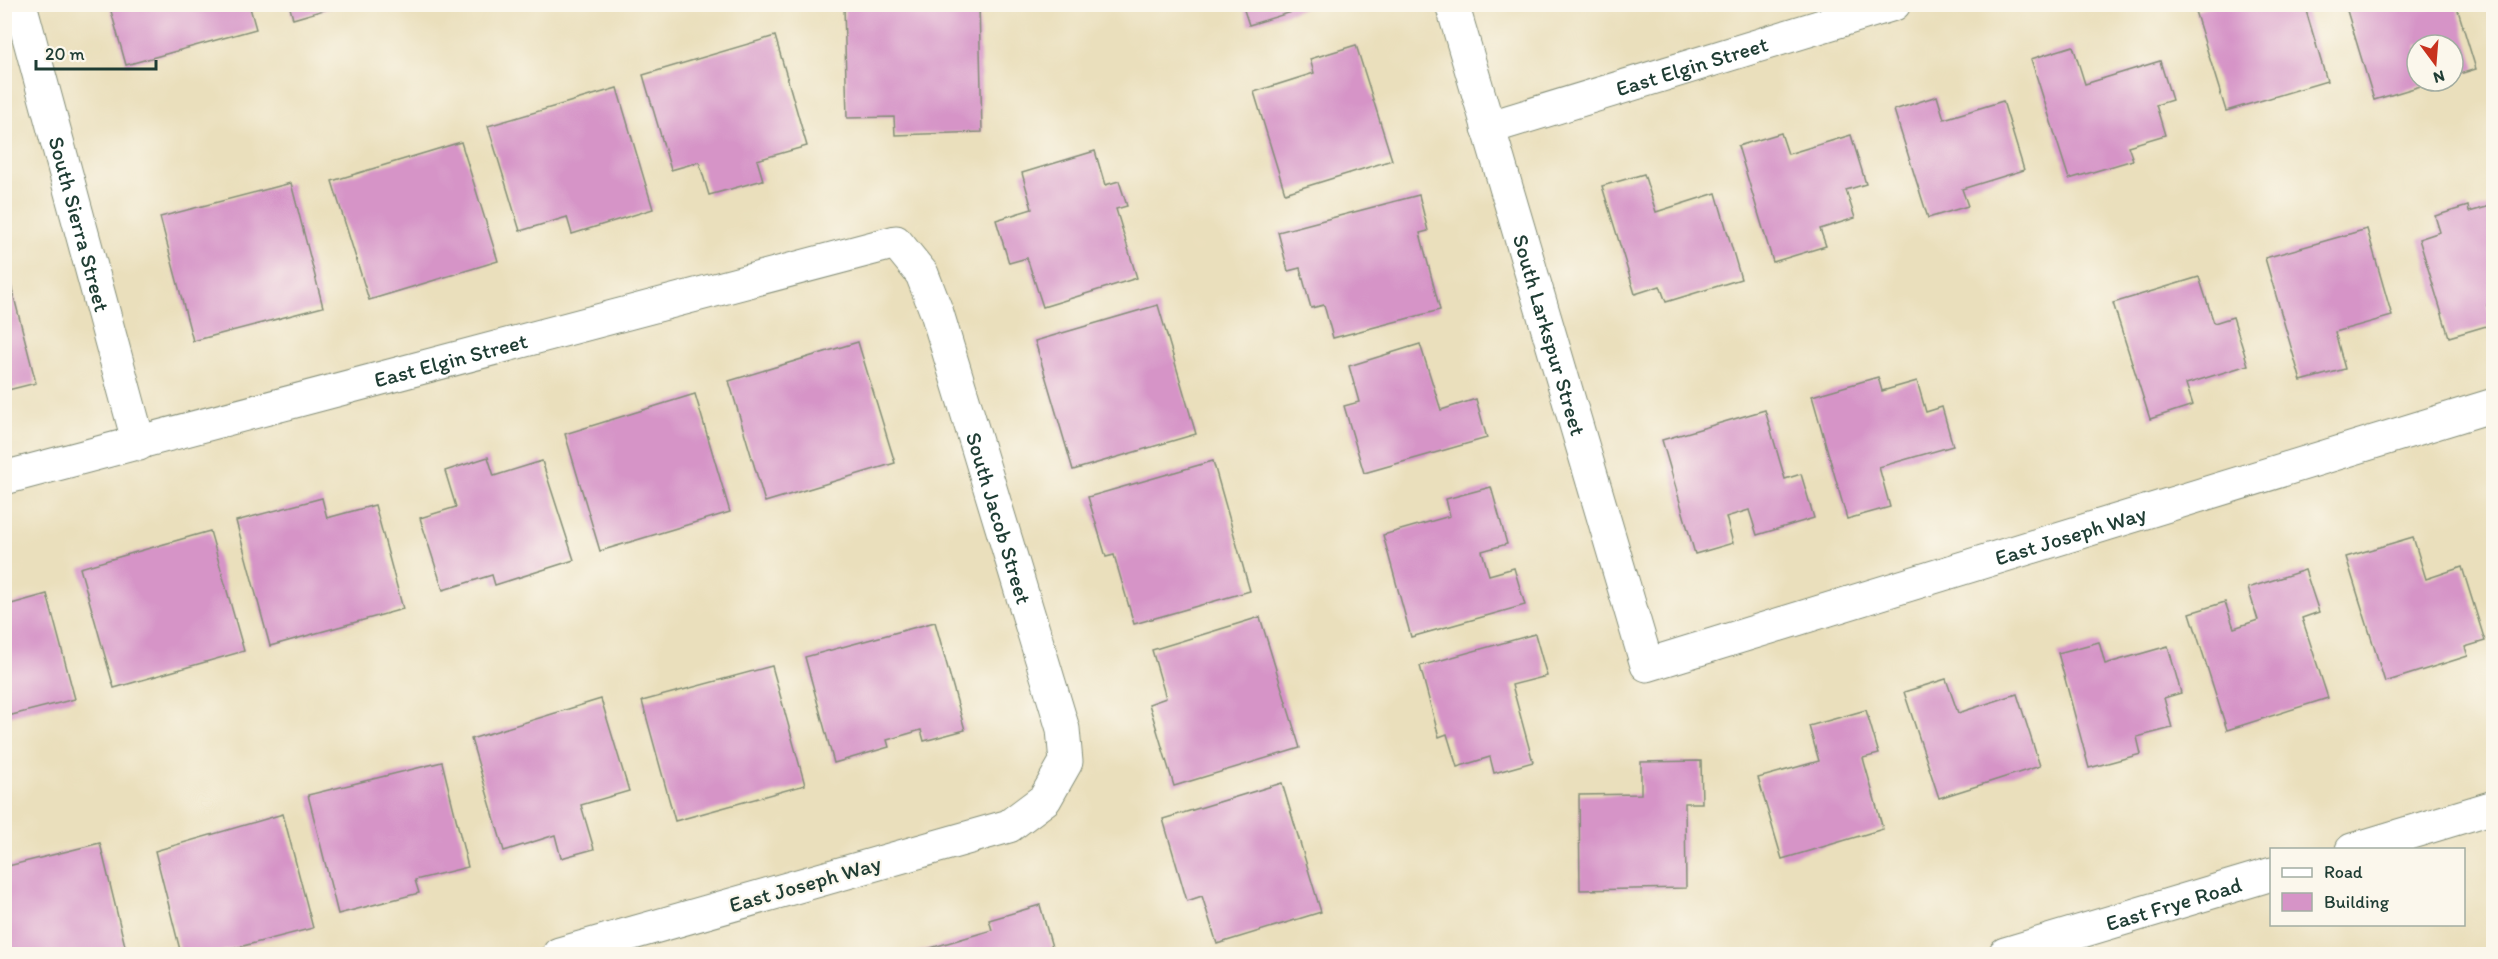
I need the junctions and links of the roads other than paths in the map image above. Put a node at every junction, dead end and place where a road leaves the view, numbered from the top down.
1 (20, 4) edge
2 (1452, 4) edge
3 (1894, 4) edge
4 (1488, 128) junction
5 (896, 242) joint
6 (2493, 405) edge
7 (139, 444) junction
8 (4, 478) edge
9 (1647, 665) joint
10 (1045, 799) joint
11 (2493, 807) edge
12 (2355, 848) edge
13 (2270, 874) edge
14 (559, 954) edge
15 (2006, 954) edge

1 - 7 street, South Sierra Street
2 - 4 street, South Larkspur Street
3 - 4 street, East Elgin Street
4 - 9 street, South Larkspur Street
5 - 7 street, East Elgin Street
5 - 10 street, South Jacob Street
6 - 9 street, East Joseph Way
7 - 8 street, East Elgin Street
10 - 14 street, East Joseph Way
11 - 12 street
13 - 15 street, East Frye Road

